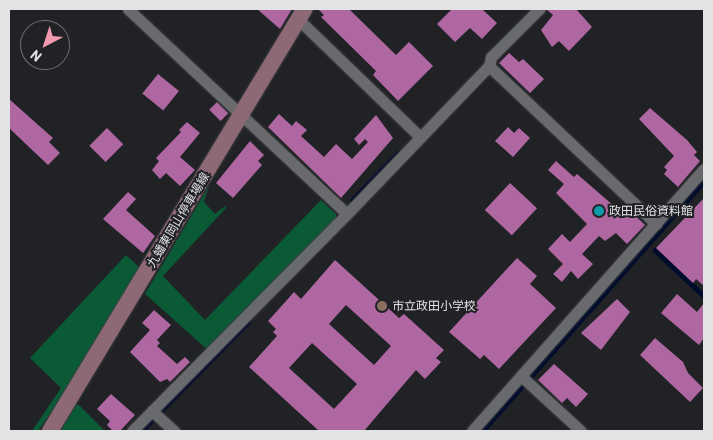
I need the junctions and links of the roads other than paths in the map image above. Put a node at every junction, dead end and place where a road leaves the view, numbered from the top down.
1 (128, 9) edge
2 (539, 9) edge
3 (302, 14) edge
4 (489, 66) junction
5 (241, 116) junction
6 (419, 136) junction
7 (704, 169) edge
8 (346, 213) junction
9 (656, 224) junction
10 (525, 380) junction
11 (155, 414) junction
12 (50, 431) edge
13 (132, 431) edge
14 (174, 431) edge
15 (472, 431) edge
16 (581, 431) edge

1 - 5 street
2 - 4 street
3 - 5 main road, 九蟠東岡山停車場線
3 - 6 street
4 - 6 street
4 - 9 street
5 - 8 street
5 - 12 main road, 九蟠東岡山停車場線
6 - 8 street
7 - 9 street
8 - 11 street
9 - 10 street
10 - 15 street
10 - 16 street
11 - 13 street
11 - 14 street

